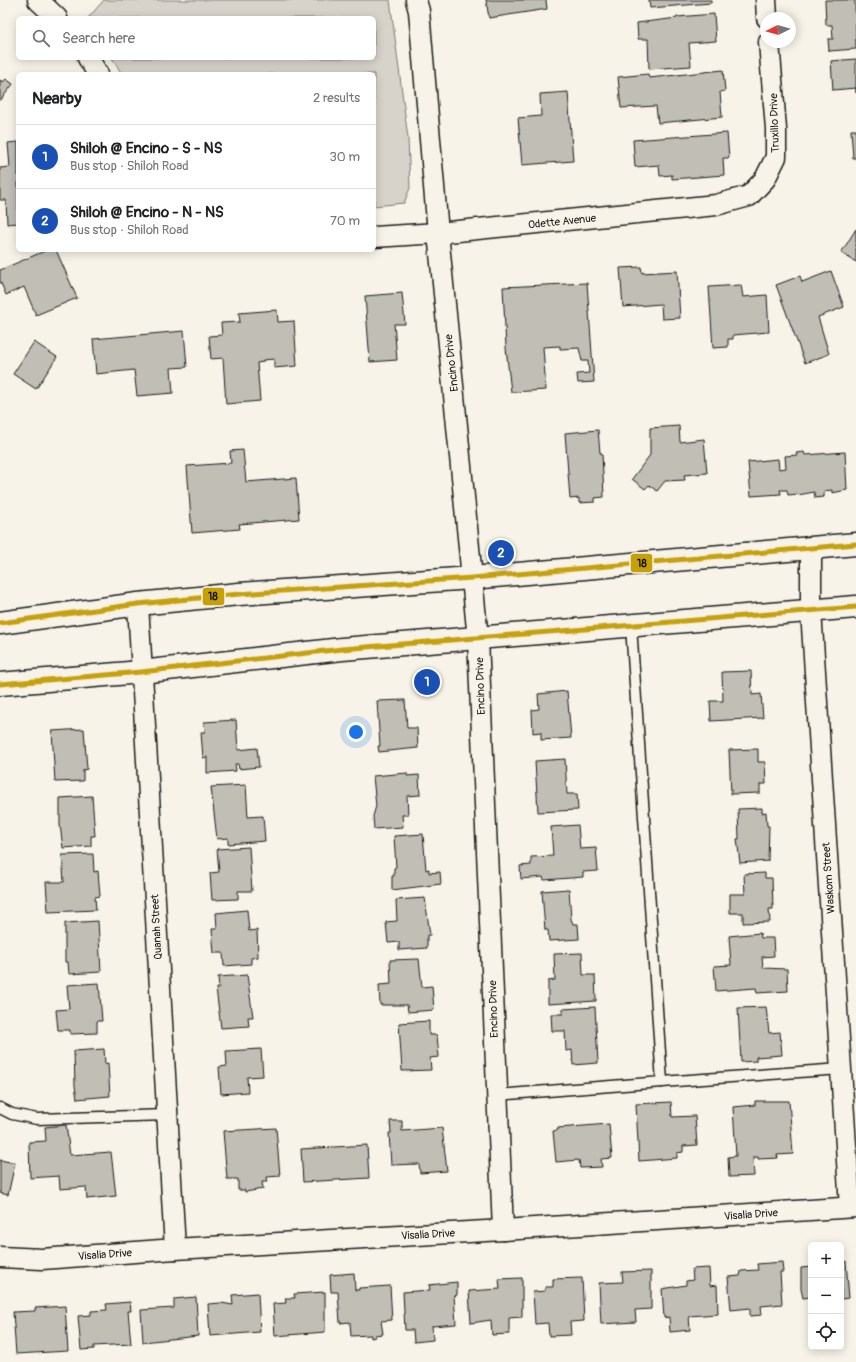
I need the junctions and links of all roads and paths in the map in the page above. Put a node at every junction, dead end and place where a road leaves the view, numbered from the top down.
1 (38, 0) edge
2 (416, 0) edge
3 (766, 0) edge
4 (767, 12) edge
5 (55, 16) edge
6 (769, 48) edge
7 (89, 60) edge
8 (97, 72) edge
9 (749, 196) joint
10 (438, 233) junction
11 (376, 237) edge
12 (856, 544) edge
13 (811, 548) junction
14 (472, 578) junction
15 (138, 604) junction
16 (856, 607) edge
17 (811, 611) junction
18 (0, 623) edge
19 (631, 626) junction
20 (478, 639) junction
21 (141, 672) junction
22 (0, 684) edge
23 (841, 1069) junction
24 (662, 1082) junction
25 (497, 1095) junction
26 (0, 1108) edge
27 (167, 1115) junction
28 (853, 1207) edge
29 (503, 1230) junction
30 (175, 1249) junction
31 (0, 1257) edge

1 - 5 street
2 - 10 street, Encino Drive
3 - 4 street
6 - 9 street, Truxillo Drive
7 - 8 street
9 - 10 street, Odette Avenue
10 - 11 street, Odette Avenue
10 - 14 street, Encino Drive
12 - 13 main road
13 - 14 main road
13 - 17 street, Waskom Street
14 - 15 main road
14 - 20 street, Encino Drive
15 - 18 main road
15 - 21 street, Quanah Street
16 - 17 main road
17 - 19 main road
17 - 23 street, Waskom Street
19 - 20 main road
19 - 24 lane
20 - 21 main road
20 - 25 street, Encino Drive
21 - 22 main road
21 - 27 street, Quanah Street
23 - 24 lane
23 - 28 street, Waskom Street
24 - 25 lane
25 - 29 street, Encino Drive
26 - 27 lane
27 - 30 street, Quanah Street
28 - 29 street, Visalia Drive
29 - 30 street, Visalia Drive
30 - 31 street, Visalia Drive

